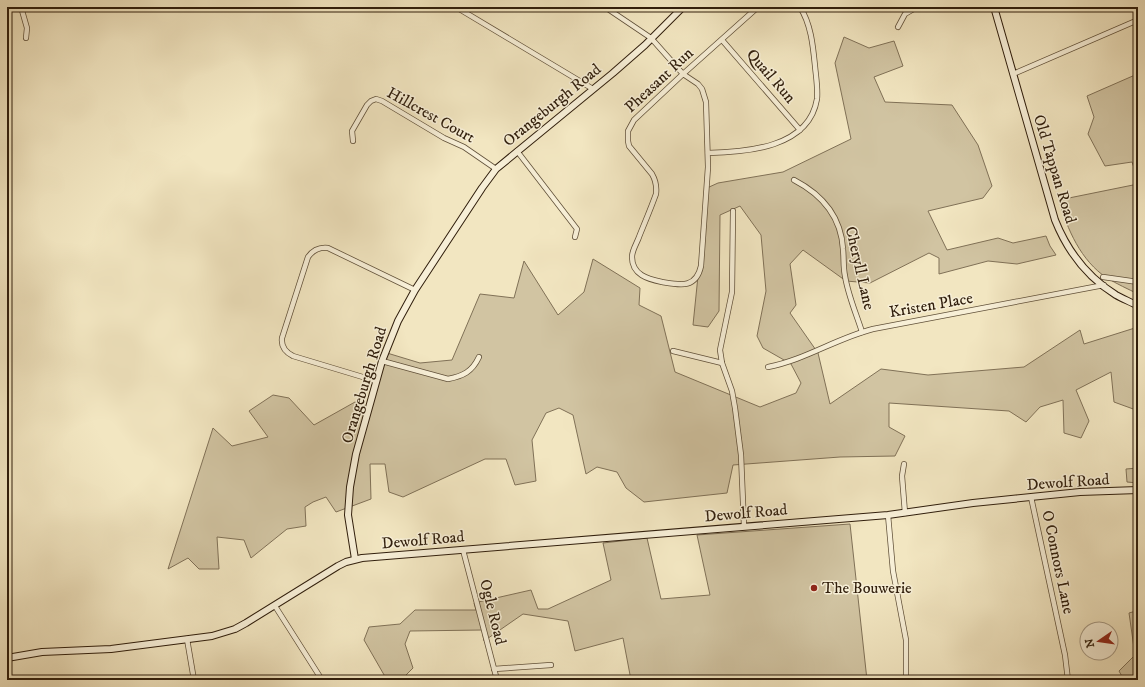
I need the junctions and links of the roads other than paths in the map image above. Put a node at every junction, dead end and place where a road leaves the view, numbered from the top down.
1 (21, 7) edge
2 (456, 7) edge
3 (605, 7) edge
4 (683, 7) edge
5 (758, 7) edge
6 (800, 7) edge
7 (917, 7) edge
8 (994, 7) edge
9 (1138, 20) edge
10 (898, 27) dead end
11 (26, 38) dead end
12 (651, 38) junction
13 (722, 40) junction
14 (682, 74) junction
15 (1013, 74) junction
16 (593, 89) junction
17 (800, 130) junction
18 (353, 141) dead end
19 (517, 151) junction
20 (708, 153) junction
21 (496, 169) junction
22 (794, 180) dead end
23 (733, 211) dead end
24 (575, 237) dead end
25 (1103, 277) dead end
26 (1138, 282) edge
27 (1104, 285) junction
28 (415, 290) junction
29 (1138, 306) edge
30 (862, 332) junction
31 (674, 351) dead end
32 (479, 357) dead end
33 (382, 361) junction
34 (722, 363) junction
35 (768, 367) dead end
36 (376, 381) junction
37 (904, 464) dead end
38 (1138, 490) edge
39 (1031, 497) junction
40 (905, 513) junction
41 (888, 515) junction
42 (744, 526) junction
43 (463, 550) junction
44 (355, 559) junction
45 (275, 606) junction
46 (187, 639) junction
47 (7, 658) edge
48 (551, 665) dead end
49 (494, 669) junction
50 (194, 680) edge
51 (322, 680) edge
52 (497, 680) edge
53 (906, 680) edge
54 (1068, 680) edge

1 - 11 street
2 - 16 street
3 - 12 street, Pheasant Run
4 - 12 main road, Orangeburgh Road
5 - 13 street, Pheasant Run
6 - 17 street
7 - 10 street
8 - 15 main road, Old Tappan Road
9 - 15 street
12 - 14 street, Pheasant Run
12 - 16 main road, Orangeburgh Road
13 - 14 street, Pheasant Run
13 - 17 street, Quail Run
14 - 20 street, Pheasant Run
14 - 20 street, Pheasant Run
15 - 27 main road, Old Tappan Road
16 - 19 main road, Orangeburgh Road
17 - 20 street
18 - 21 street, Hillcrest Court
19 - 21 main road, Orangeburgh Road
19 - 24 street
21 - 28 main road, Orangeburgh Road
22 - 30 street, Cheryll Lane
23 - 34 street
25 - 26 street
27 - 29 main road, Old Tappan Road
27 - 30 street, Kristen Place
28 - 33 main road, Orangeburgh Road
28 - 36 street
30 - 35 street, Kristen Place
31 - 34 street
32 - 33 street
33 - 36 main road, Orangeburgh Road
34 - 42 street
36 - 44 main road, Orangeburgh Road
37 - 40 street
38 - 39 main road, Dewolf Road
39 - 40 main road, Dewolf Road
39 - 54 street, O Connors Lane
40 - 41 main road, Dewolf Road
41 - 42 main road, Dewolf Road
41 - 53 street
42 - 43 main road, Dewolf Road
43 - 44 main road, Dewolf Road
43 - 49 street, Ogle Road
44 - 45 main road
45 - 46 main road
45 - 51 street
46 - 47 main road
46 - 50 street
48 - 49 street
49 - 52 street, Ogle Road

